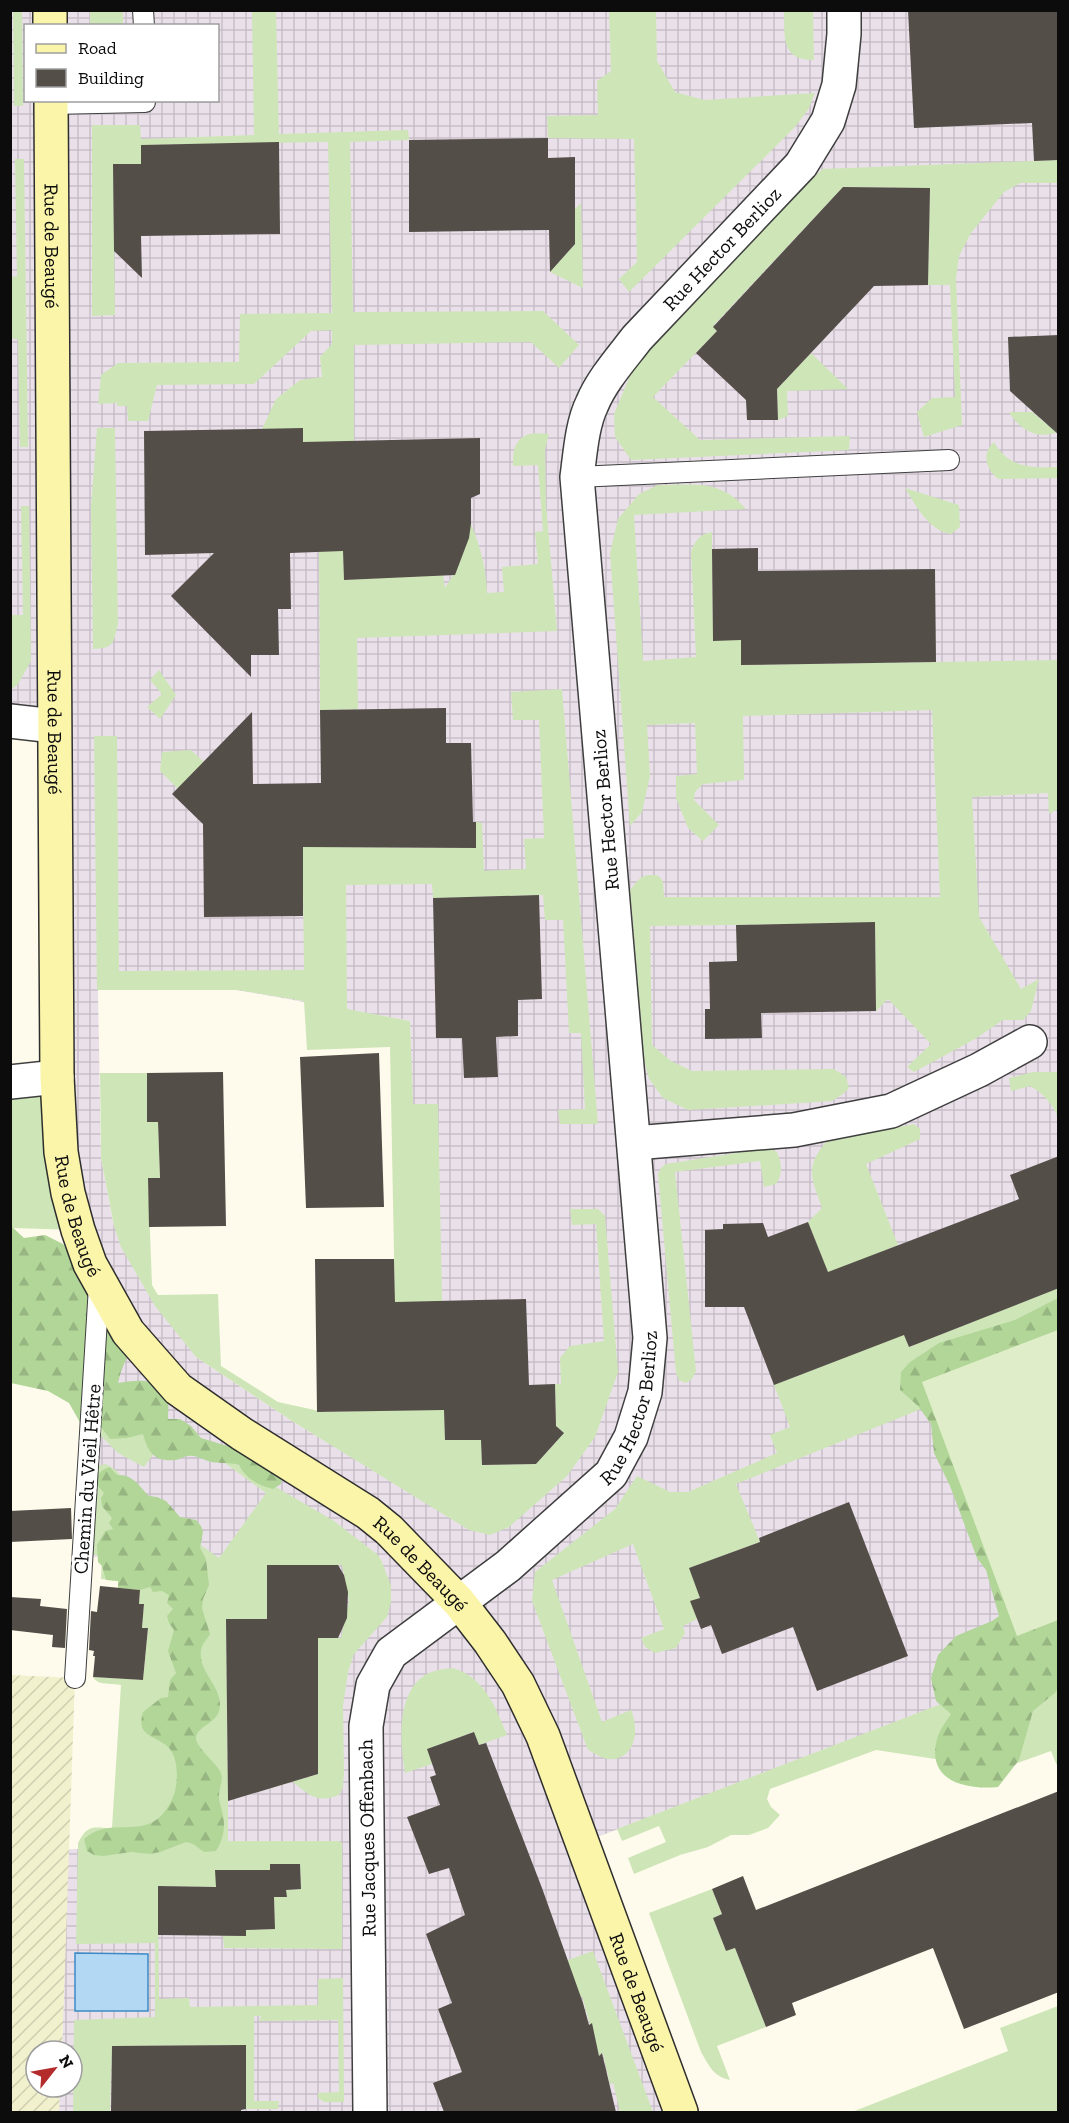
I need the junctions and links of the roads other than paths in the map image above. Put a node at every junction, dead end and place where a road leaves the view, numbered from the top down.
1 (844, 10) edge
2 (51, 102) edge
3 (145, 102) edge
4 (949, 460) dead end
5 (577, 477) junction
6 (10, 721) edge
7 (54, 726) junction
8 (1030, 1042) dead end
9 (57, 1077) junction
10 (10, 1082) edge
11 (634, 1143) junction
12 (99, 1281) junction
13 (459, 1602) junction
14 (75, 1678) dead end
15 (370, 2112) edge
16 (681, 2112) edge

1 - 5 street, Rue Hector Berlioz
2 - 3 lane
2 - 7 street, Rue de Beaugé
4 - 5 lane
5 - 11 street, Rue Hector Berlioz
6 - 7 street
7 - 9 street, Rue de Beaugé
8 - 11 street
9 - 10 street
9 - 12 street, Rue de Beaugé
11 - 13 street, Rue Hector Berlioz
12 - 13 street, Rue de Beaugé
12 - 14 lane, Chemin du Vieil Hêtre
13 - 15 street, Rue Jacques Offenbach
13 - 16 street, Rue de Beaugé

